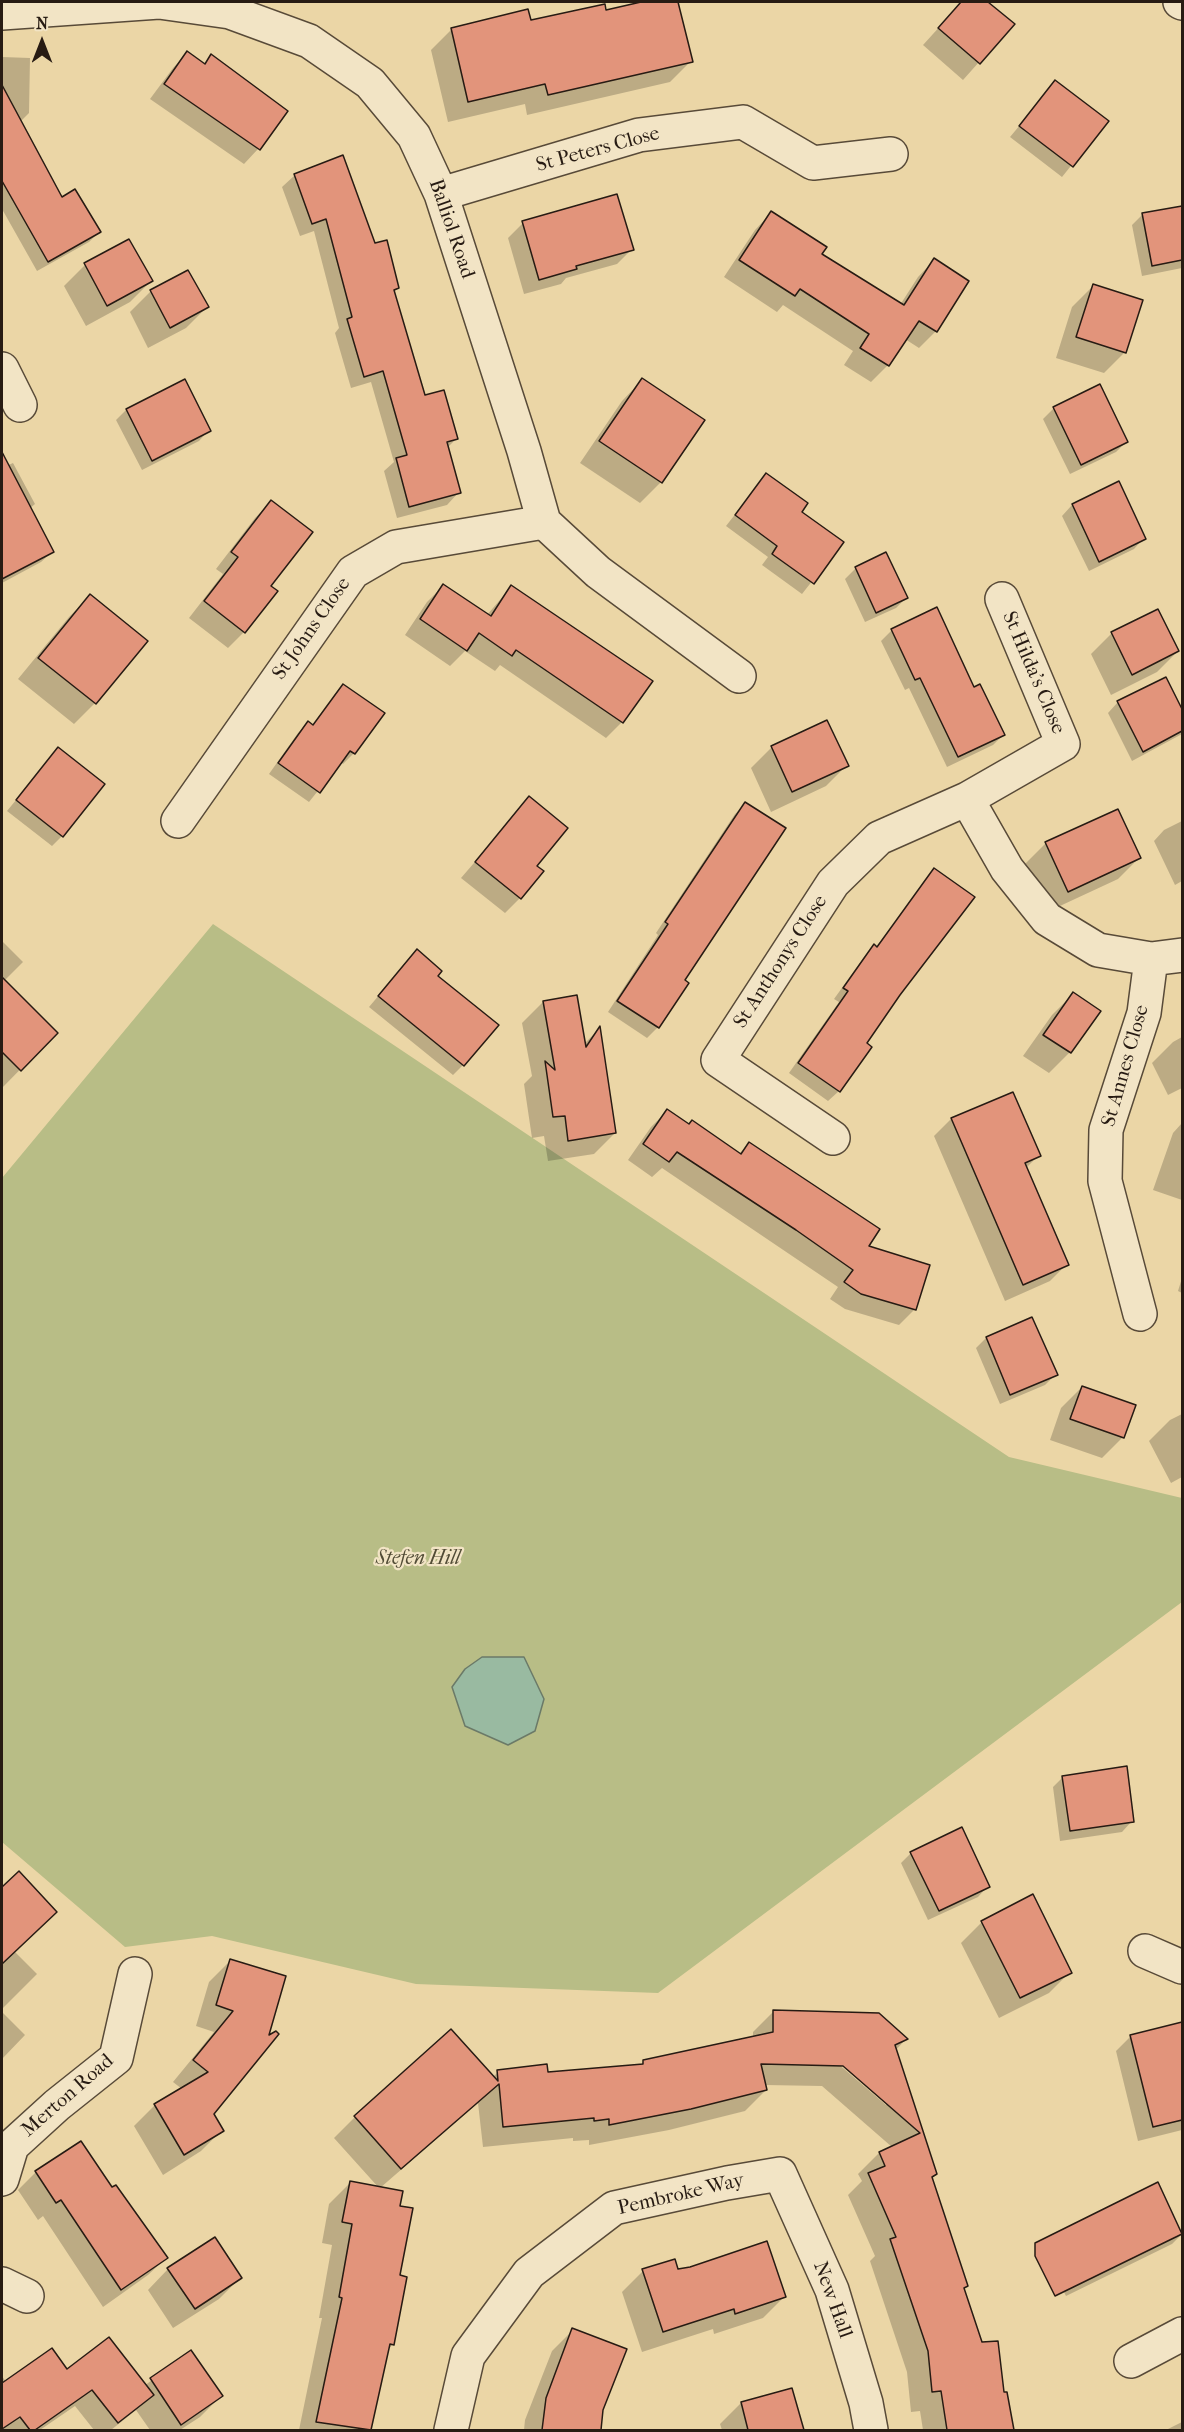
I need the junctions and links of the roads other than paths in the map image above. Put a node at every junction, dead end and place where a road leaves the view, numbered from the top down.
1 (2, 13) edge
2 (891, 154) dead end
3 (441, 194) junction
4 (2, 369) edge
5 (20, 405) dead end
6 (544, 522) junction
7 (1002, 599) dead end
8 (739, 676) dead end
9 (967, 799) junction
10 (178, 821) dead end
11 (1182, 955) edge
12 (1151, 959) junction
13 (833, 1138) dead end
14 (1140, 1314) dead end
15 (1145, 1951) dead end
16 (1182, 1967) edge
17 (135, 1974) dead end
18 (780, 2174) joint
19 (2, 2179) edge
20 (1182, 2334) edge
21 (1131, 2361) dead end
22 (451, 2430) edge
23 (871, 2430) edge

1 - 3 street, Balliol Road
2 - 3 street, St Peters Close
3 - 6 street, Balliol Road
4 - 5 street
6 - 8 street
6 - 10 street, St Johns Close
7 - 9 street, St Hilda's Close
9 - 12 street
9 - 13 street, St Anthonys Close
11 - 12 street
12 - 14 street, St Annes Close
15 - 16 street
17 - 19 street, Merton Road
18 - 22 street, Pembroke Way
18 - 23 street, New Hall
20 - 21 street

